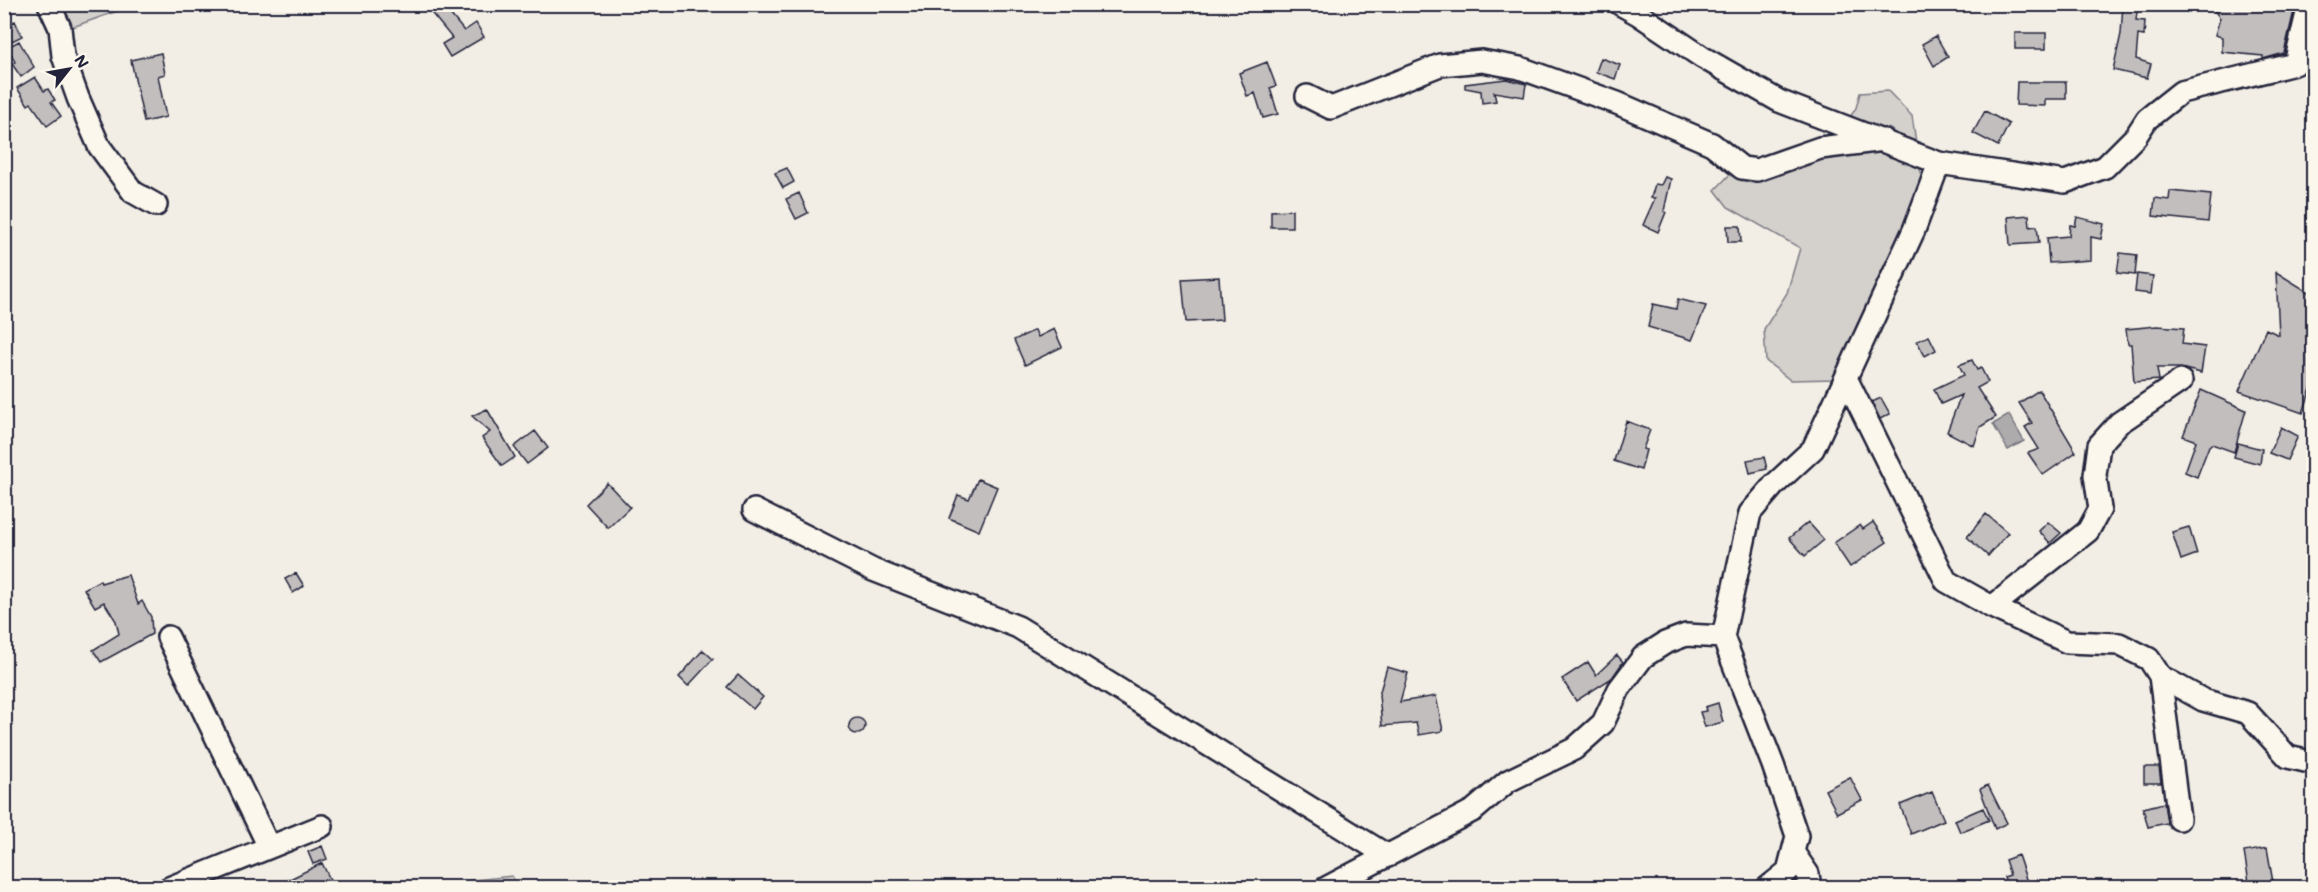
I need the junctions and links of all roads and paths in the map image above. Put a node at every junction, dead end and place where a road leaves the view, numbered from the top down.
1 (49, 4) edge
2 (1620, 4) edge
3 (2312, 4) edge
4 (1307, 96) dead end
5 (1884, 140) junction
6 (1939, 163) junction
7 (156, 205) dead end
8 (1846, 378) junction
9 (2181, 381) dead end
10 (754, 510) dead end
11 (1992, 607) junction
12 (168, 637) dead end
13 (1723, 637) junction
14 (2160, 676) junction
15 (2313, 762) edge
16 (2179, 819) dead end
17 (322, 826) dead end
18 (269, 847) junction
19 (1793, 852) junction
20 (1388, 856) junction
21 (169, 888) edge
22 (1326, 888) edge
23 (1767, 888) edge
24 (1810, 888) edge

1 - 7 street
2 - 5 street
3 - 6 street
4 - 5 street
5 - 6 street
6 - 8 street
8 - 11 street
8 - 13 street
9 - 11 street
10 - 20 street
11 - 14 street
12 - 18 street
13 - 19 street
13 - 20 street
14 - 15 street
14 - 16 street
17 - 18 street
18 - 21 street
19 - 23 street
19 - 24 street
20 - 22 street

